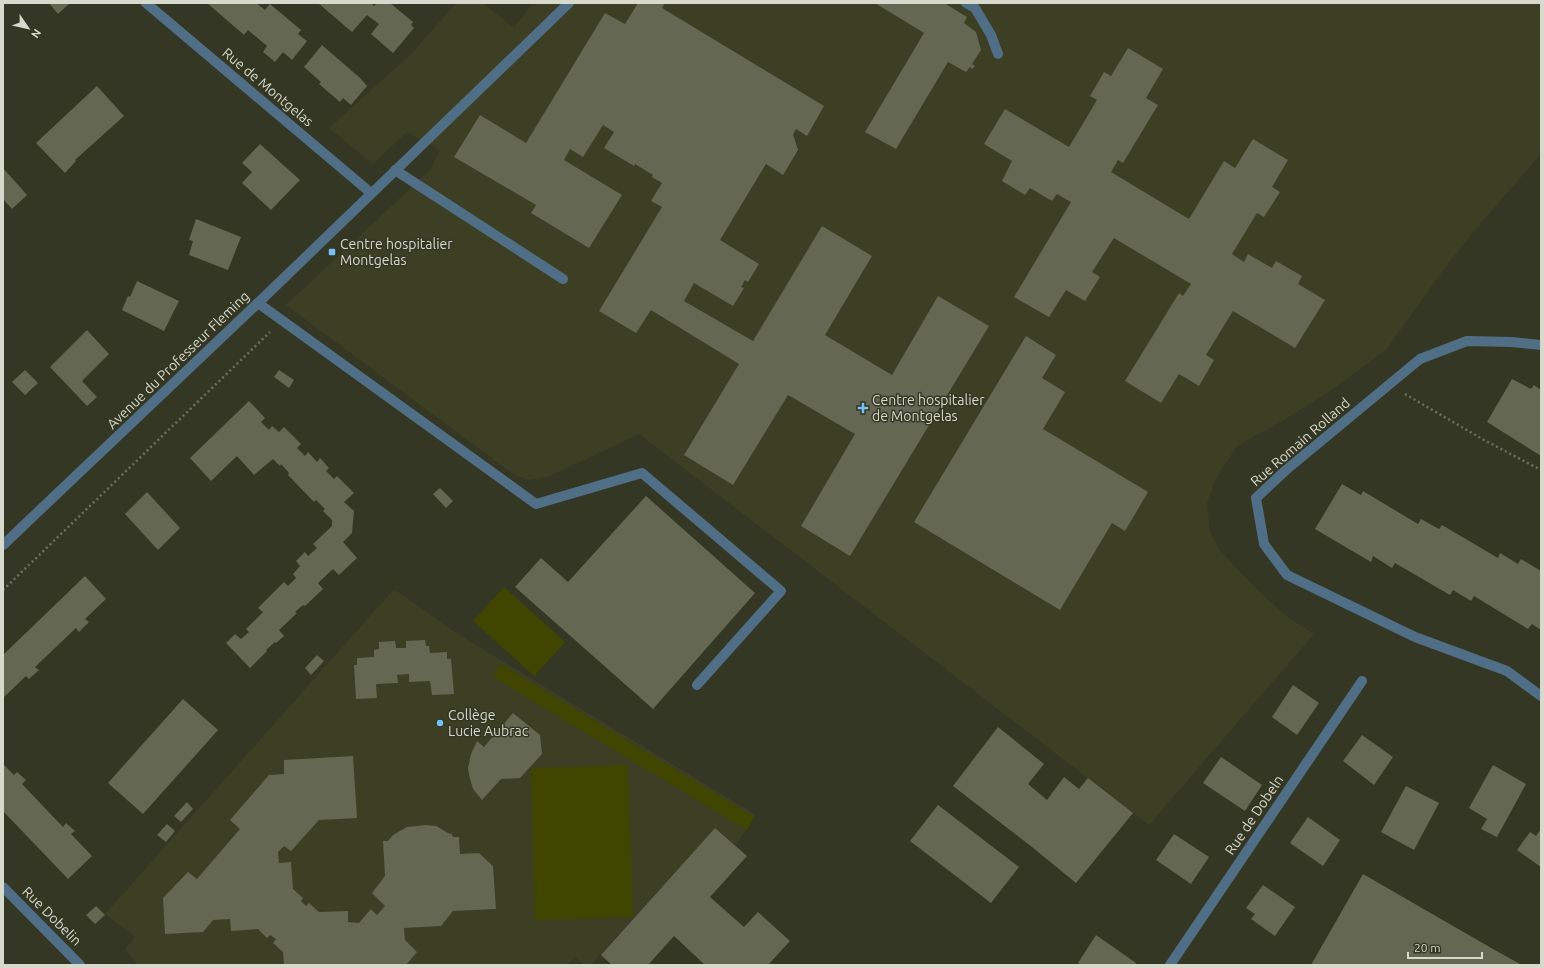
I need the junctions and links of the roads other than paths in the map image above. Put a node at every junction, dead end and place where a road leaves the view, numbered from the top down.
1 (146, 3) edge
2 (569, 3) edge
3 (966, 3) edge
4 (998, 54) dead end
5 (395, 170) junction
6 (371, 193) junction
7 (563, 279) dead end
8 (258, 303) junction
9 (1541, 345) edge
10 (3, 545) edge
11 (1362, 681) dead end
12 (697, 685) dead end
13 (1541, 696) edge
14 (3, 887) edge
15 (80, 965) edge
16 (1170, 965) edge

1 - 6 street, Rue de Montgelas
2 - 5 street, Avenue du Professeur Fleming
3 - 4 street
5 - 6 street, Avenue du Professeur Fleming
5 - 7 street
6 - 8 street, Avenue du Professeur Fleming
8 - 10 street, Avenue du Professeur Fleming
8 - 12 street
9 - 13 street, Rue Romain Rolland
11 - 16 street, Rue de Dobeln
14 - 15 street, Rue Dobelin

